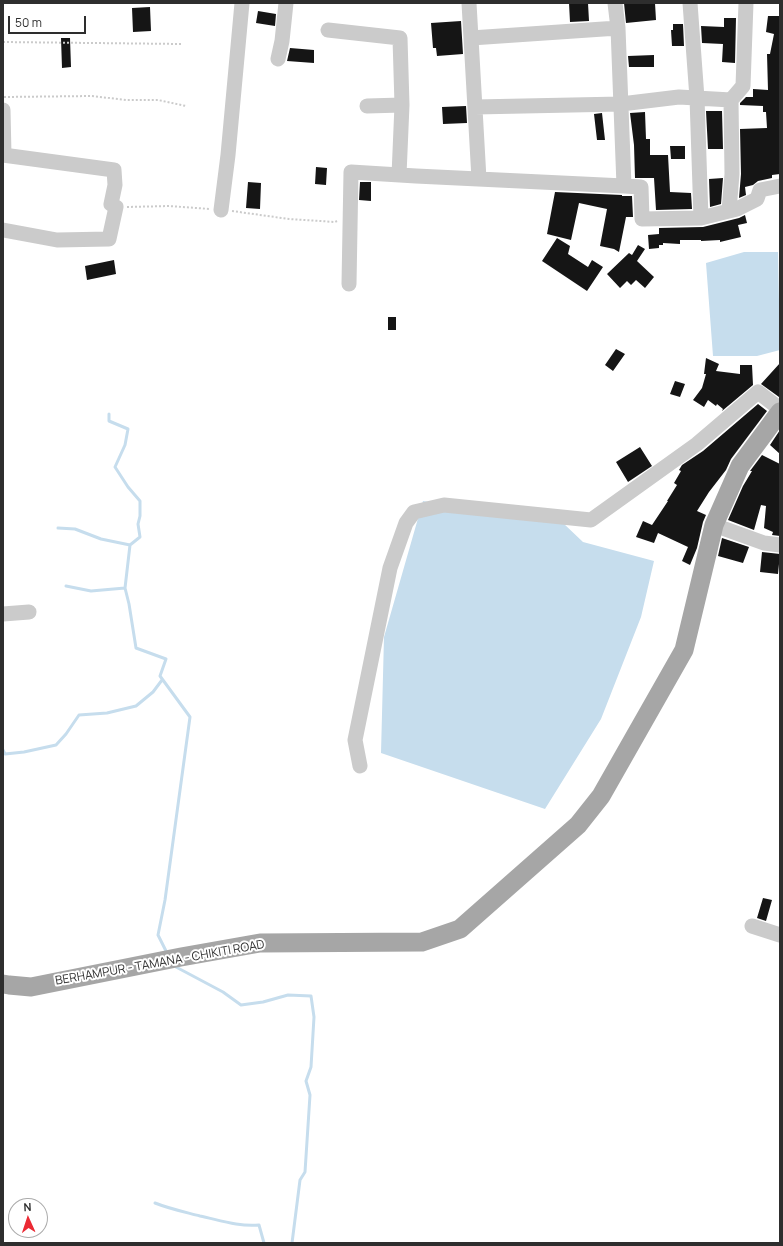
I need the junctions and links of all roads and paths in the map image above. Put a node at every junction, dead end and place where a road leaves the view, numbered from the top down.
1 (242, 3) edge
2 (286, 3) edge
3 (469, 3) edge
4 (615, 3) edge
5 (690, 3) edge
6 (746, 3) edge
7 (618, 28) junction
8 (328, 30) dead end
9 (471, 38) junction
10 (3, 42) edge
11 (181, 44) dead end
12 (278, 59) dead end
13 (3, 97) edge
14 (697, 98) junction
15 (731, 100) junction
16 (621, 104) junction
17 (402, 105) junction
18 (186, 106) dead end
19 (367, 106) dead end
20 (475, 107) junction
21 (3, 110) edge
22 (3, 155) edge
23 (399, 175) junction
24 (479, 179) junction
25 (624, 186) junction
26 (780, 186) edge
27 (221, 210) dead end
28 (729, 211) junction
29 (701, 218) junction
30 (3, 230) edge
31 (349, 284) dead end
32 (780, 410) edge
33 (714, 525) junction
34 (780, 545) edge
35 (29, 612) dead end
36 (3, 614) edge
37 (360, 766) dead end
38 (752, 926) dead end
39 (780, 935) edge
40 (3, 984) edge

1 - 27 street
2 - 12 street
3 - 9 street
4 - 7 street
5 - 14 street
6 - 15 street
7 - 9 street
7 - 16 street
8 - 17 street
9 - 20 street
10 - 11 path
13 - 18 path
14 - 15 street
14 - 16 street
14 - 29 street
15 - 28 street
16 - 20 street
16 - 25 street
17 - 19 street
17 - 23 street
20 - 24 street
21 - 22 street
22 - 30 street
23 - 24 street
23 - 31 street
24 - 25 street
25 - 29 street
26 - 28 street
28 - 29 street
32 - 33 main road, BERHAMPUR - TAMANA - CHIKITI ROAD
32 - 37 street
33 - 34 street
33 - 40 main road, BERHAMPUR - TAMANA - CHIKITI ROAD
35 - 36 street
38 - 39 street

